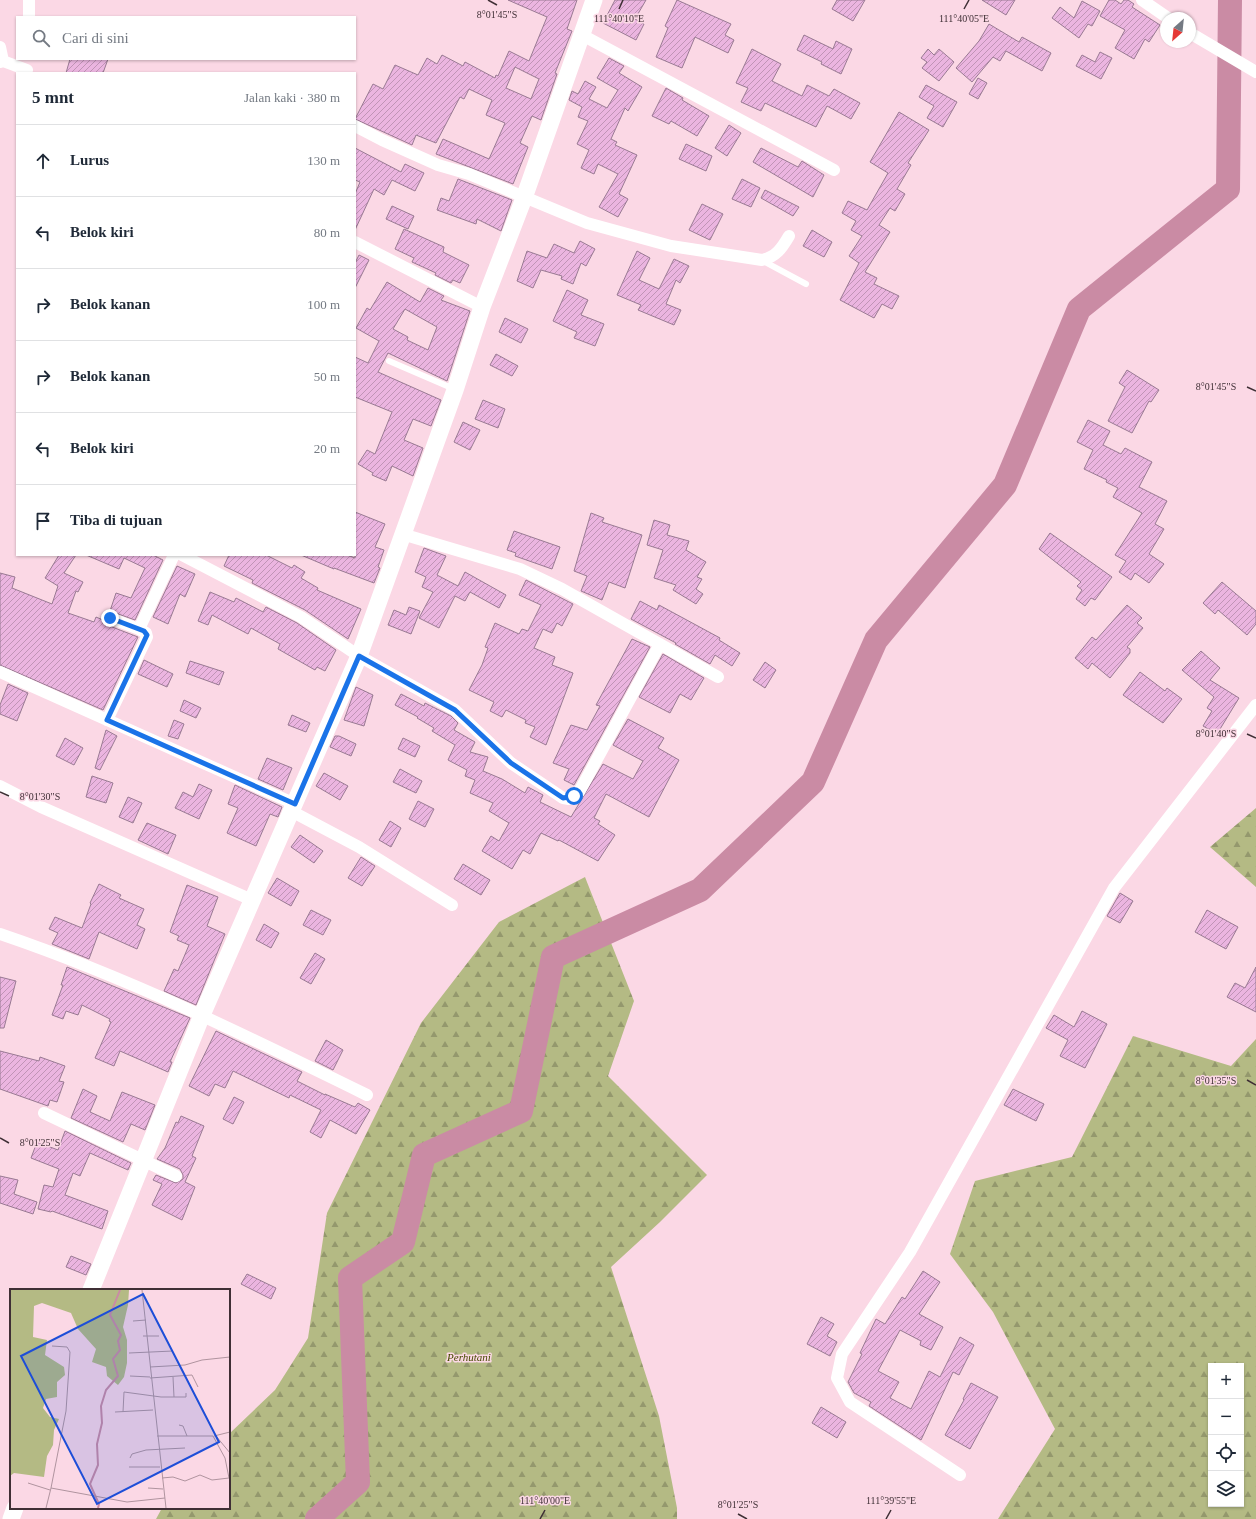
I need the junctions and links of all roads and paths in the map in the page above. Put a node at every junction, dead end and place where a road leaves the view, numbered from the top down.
1 (29, 0) edge
2 (594, 0) edge
3 (1142, 0) edge
4 (1160, 12) edge
5 (29, 16) edge
6 (582, 34) junction
7 (1196, 36) edge
8 (0, 47) edge
9 (2, 61) edge
10 (29, 67) edge
11 (1252, 69) edge
12 (356, 127) edge
13 (834, 170) dead end
14 (524, 198) junction
15 (789, 236) dead end
16 (356, 243) edge
17 (762, 260) junction
18 (806, 284) dead end
19 (482, 307) junction
20 (389, 361) dead end
21 (455, 390) junction
22 (402, 534) junction
23 (174, 556) edge
24 (184, 556) edge
25 (110, 618) dead end
26 (139, 629) junction
27 (660, 644) junction
28 (359, 656) junction
29 (0, 672) edge
30 (718, 677) dead end
31 (1256, 705) edge
32 (107, 720) junction
33 (0, 786) edge
34 (293, 808) junction
35 (252, 900) junction
36 (452, 905) dead end
37 (0, 934) edge
38 (202, 1015) junction
39 (367, 1095) dead end
40 (44, 1113) dead end
41 (144, 1161) junction
42 (176, 1176) dead end
43 (91, 1289) edge
44 (960, 1474) dead end
45 (15, 1509) edge
46 (12, 1519) edge

1 - 5 street
2 - 6 street
3 - 4 street
6 - 13 street
6 - 14 street
7 - 11 street
8 - 9 street
9 - 10 street
12 - 14 street
14 - 17 street
14 - 19 street
15 - 17 street
16 - 19 street
17 - 18 lane
19 - 21 street
20 - 21 lane
21 - 22 street
22 - 27 street
22 - 28 street
23 - 26 street
24 - 28 street
25 - 26 street
26 - 32 street
27 - 28 street
27 - 30 street
28 - 34 street
29 - 32 street
31 - 44 street
32 - 34 street
33 - 35 street
34 - 35 street
34 - 36 street
35 - 38 street
37 - 38 street
38 - 39 street
38 - 41 street
40 - 41 street
41 - 42 street
41 - 43 street
45 - 46 street

